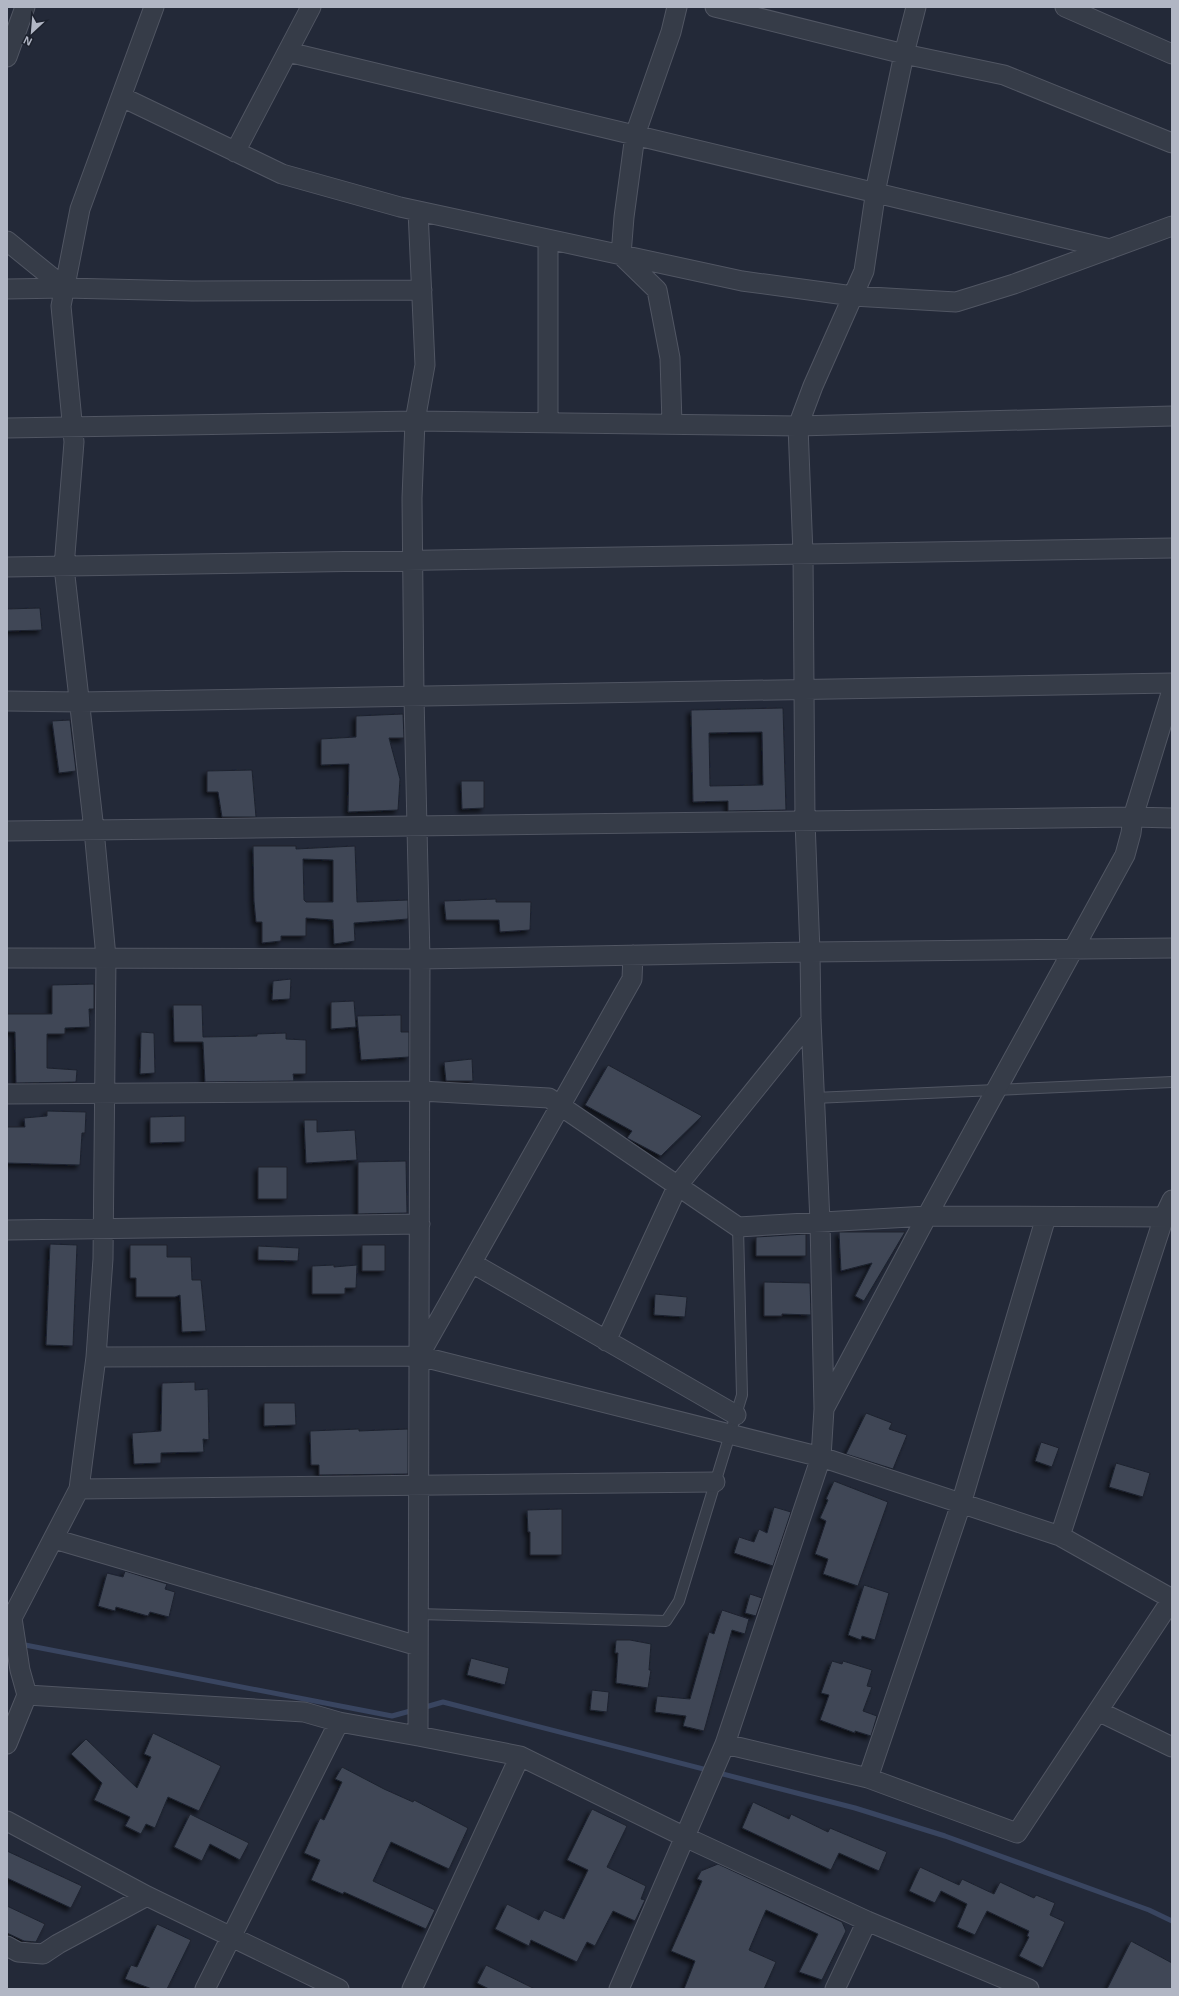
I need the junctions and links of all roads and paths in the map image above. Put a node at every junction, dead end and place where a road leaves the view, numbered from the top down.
1 (154, 7) edge
2 (311, 7) edge
3 (677, 7) edge
4 (715, 7) edge
5 (916, 7) edge
6 (1065, 7) edge
7 (17, 14) edge
8 (288, 52) junction
9 (904, 54) junction
10 (1172, 54) edge
11 (7, 57) edge
12 (122, 98) junction
13 (635, 135) junction
14 (1172, 143) edge
15 (235, 152) junction
16 (876, 193) junction
17 (418, 211) junction
18 (1172, 226) edge
19 (548, 239) junction
20 (7, 241) edge
21 (1110, 248) junction
22 (621, 255) junction
23 (65, 288) junction
24 (7, 289) edge
25 (422, 290) junction
26 (853, 296) junction
27 (1172, 416) edge
28 (415, 421) junction
29 (548, 423) junction
30 (672, 424) junction
31 (798, 426) junction
32 (7, 428) edge
33 (73, 428) junction
34 (1172, 548) edge
35 (803, 554) junction
36 (413, 560) junction
37 (7, 567) edge
38 (64, 567) junction
39 (1172, 683) edge
40 (804, 689) junction
41 (1172, 690) edge
42 (414, 696) junction
43 (7, 701) edge
44 (79, 702) junction
45 (1133, 817) junction
46 (1172, 818) edge
47 (805, 821) junction
48 (417, 826) junction
49 (94, 830) junction
50 (7, 831) edge
51 (1172, 948) edge
52 (1074, 949) junction
53 (810, 952) junction
54 (633, 955) junction
55 (106, 957) junction
56 (7, 958) edge
57 (420, 959) junction
58 (810, 1020) junction
59 (1172, 1082) edge
60 (998, 1089) junction
61 (421, 1091) junction
62 (105, 1092) junction
63 (7, 1094) edge
64 (814, 1098) junction
65 (560, 1106) junction
66 (678, 1185) junction
67 (1169, 1212) edge
68 (927, 1216) junction
69 (1046, 1217) junction
70 (820, 1222) junction
71 (420, 1224) junction
72 (738, 1227) junction
73 (104, 1229) junction
74 (7, 1230) edge
75 (472, 1263) junction
76 (606, 1341) junction
77 (420, 1356) junction
78 (96, 1357) junction
79 (824, 1409) junction
80 (736, 1415) junction
81 (730, 1434) junction
82 (821, 1457) junction
83 (715, 1482) junction
84 (419, 1485) junction
85 (79, 1489) junction
86 (961, 1504) junction
87 (1060, 1536) junction
88 (54, 1539) junction
89 (1172, 1599) edge
90 (418, 1614) junction
91 (418, 1646) junction
92 (27, 1695) junction
93 (1098, 1711) junction
94 (339, 1722) junction
95 (418, 1736) junction
96 (7, 1744) edge
97 (725, 1744) junction
98 (1172, 1747) edge
99 (520, 1756) junction
100 (868, 1778) junction
101 (7, 1821) edge
102 (685, 1837) junction
103 (147, 1896) junction
104 (867, 1921) junction
105 (230, 1936) junction
106 (7, 1946) edge
107 (205, 1989) edge
108 (339, 1989) edge
109 (412, 1989) edge
110 (619, 1989) edge
111 (835, 1989) edge
112 (1029, 1989) edge

1 - 12 street
2 - 8 street
3 - 13 street
4 - 9 street
5 - 9 street
6 - 10 street
7 - 11 street
8 - 13 street
8 - 15 street
9 - 14 street
9 - 16 street
12 - 15 street
12 - 23 street
13 - 16 street
13 - 22 street
15 - 17 street
16 - 21 street
16 - 26 street
17 - 19 street
17 - 25 street
18 - 21 street
19 - 22 street
19 - 29 street
20 - 23 street
21 - 26 street
22 - 26 street
22 - 30 street
23 - 24 street
23 - 25 street
23 - 33 street
25 - 28 street
26 - 31 street
27 - 31 street
28 - 29 street
28 - 33 street
28 - 36 street
29 - 30 street
30 - 31 street
31 - 35 street
32 - 33 street
33 - 38 street
34 - 35 street
35 - 36 street
35 - 40 street
36 - 38 street
36 - 42 street
37 - 38 street
38 - 44 street
39 - 40 street
40 - 42 street
40 - 47 street
41 - 45 street
42 - 44 street
42 - 48 street
43 - 44 street
44 - 49 street
45 - 46 street
45 - 47 street
45 - 52 street
47 - 48 street
47 - 53 street
48 - 49 street
48 - 57 street
49 - 50 street
49 - 55 street
51 - 52 street
52 - 53 street
52 - 60 street
53 - 54 street
53 - 58 street
54 - 57 street
54 - 65 street
55 - 56 street
55 - 57 street
55 - 62 street
57 - 61 street
58 - 64 street
58 - 66 street
59 - 60 lane
60 - 64 lane
60 - 68 street
61 - 62 street
61 - 65 street
61 - 71 street
62 - 63 street
62 - 73 street
64 - 70 street
65 - 66 street
65 - 75 street
66 - 72 street
66 - 76 street
67 - 69 street
67 - 87 street
68 - 69 street
68 - 70 street
68 - 79 street
69 - 86 street
70 - 72 street
70 - 79 street
71 - 73 street
71 - 77 street
72 - 80 lane
73 - 74 street
73 - 78 street
75 - 76 street
75 - 77 street
76 - 80 street
77 - 78 street
77 - 81 street
77 - 84 street
78 - 85 street
79 - 82 street
80 - 81 lane
81 - 82 street
81 - 83 lane
82 - 86 street
82 - 97 street
83 - 84 street
83 - 90 lane
84 - 85 street
84 - 90 street
85 - 88 street
86 - 87 street
86 - 100 street
87 - 89 street
88 - 91 street
88 - 92 street
89 - 93 street
90 - 91 street
91 - 95 street
92 - 94 street
92 - 96 street
93 - 98 street
93 - 100 street
94 - 95 street
94 - 105 street
95 - 99 street
97 - 100 street
97 - 102 street
99 - 102 street
99 - 109 street
101 - 103 street
102 - 104 street
102 - 110 street
103 - 105 street
103 - 106 street
104 - 111 street
104 - 112 street
105 - 107 street
105 - 108 street

